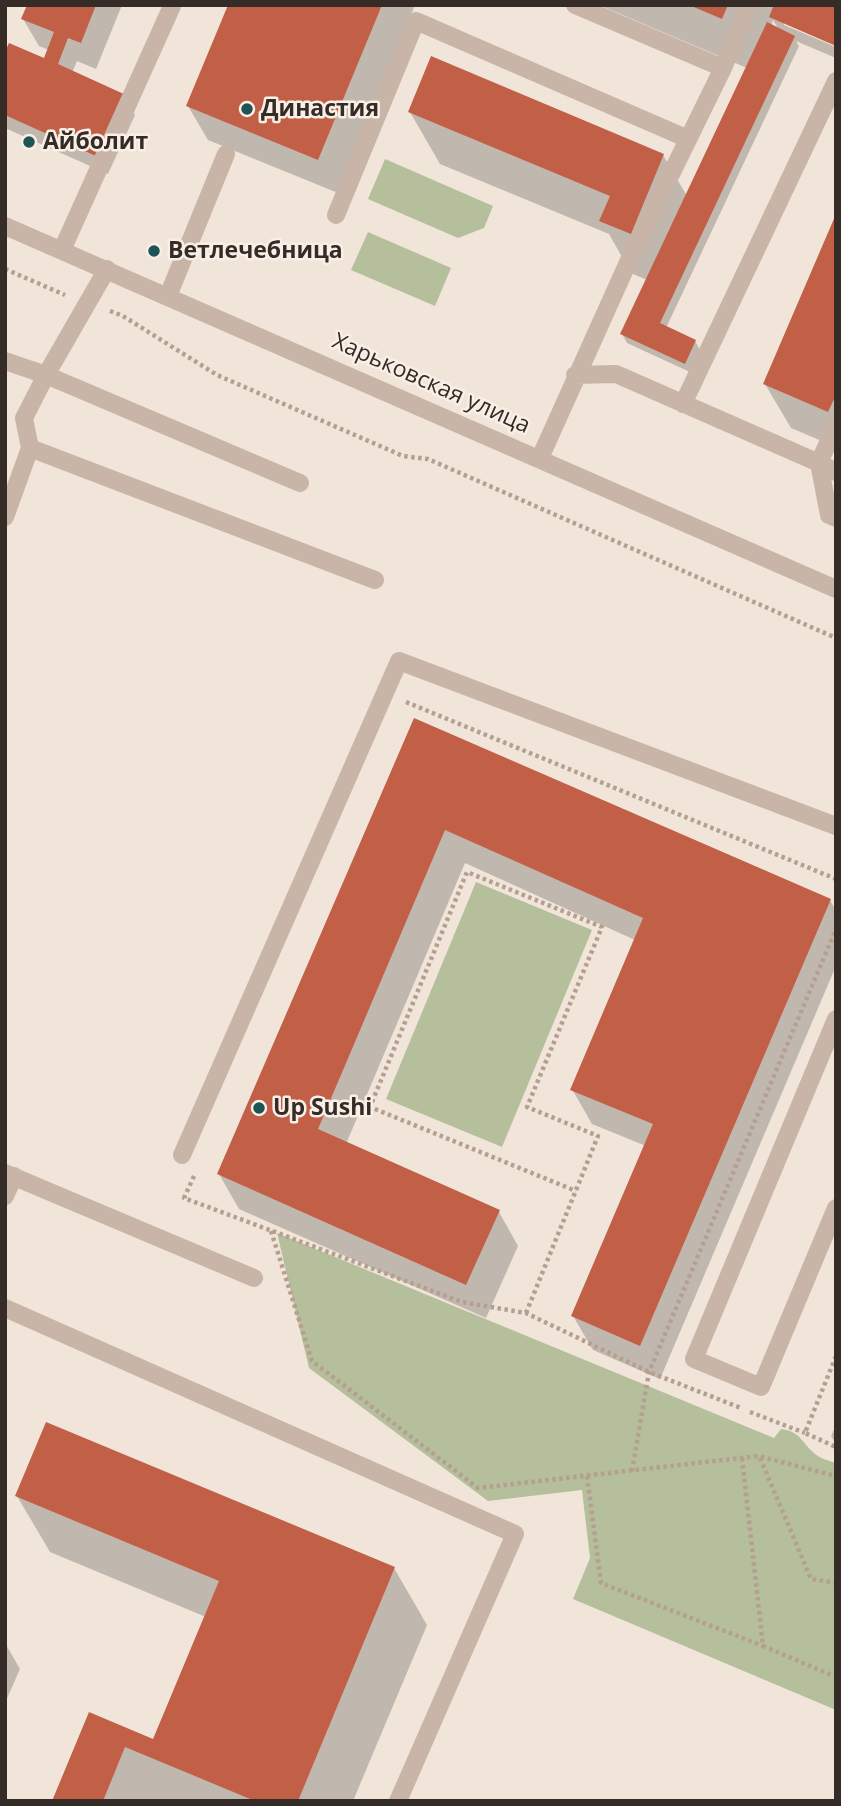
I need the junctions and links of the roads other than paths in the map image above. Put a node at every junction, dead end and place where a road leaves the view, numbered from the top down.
1 (575, 5) edge
2 (749, 5) edge
3 (172, 6) edge
4 (723, 68) junction
5 (836, 81) edge
6 (686, 138) junction
7 (226, 154) dead end
8 (336, 215) dead end
9 (5, 226) edge
10 (62, 250) junction
11 (107, 269) junction
12 (168, 296) junction
13 (5, 362) edge
14 (46, 375) junction
15 (575, 375) junction
16 (683, 404) junction
17 (836, 425) edge
18 (30, 448) junction
19 (540, 458) junction
20 (819, 463) junction
21 (836, 472) edge
22 (300, 483) dead end
23 (5, 517) edge
24 (836, 518) edge
25 (375, 580) dead end
26 (836, 590) edge
27 (836, 826) edge
28 (836, 1019) edge
29 (182, 1155) dead end
30 (10, 1175) edge
31 (5, 1196) edge
32 (836, 1208) edge
33 (254, 1278) dead end
34 (5, 1308) edge
35 (398, 1801) edge

1 - 4 street
2 - 4 street
3 - 10 street
4 - 6 street
5 - 16 street
6 - 8 street
6 - 15 street
7 - 12 street
9 - 10 street, Харьковская улица
10 - 11 street, Харьковская улица
11 - 12 street, Харьковская улица
11 - 14 street
12 - 19 street, Харьковская улица
13 - 14 street
14 - 18 street
14 - 22 street
15 - 16 street
15 - 19 street
16 - 20 street
17 - 20 street
18 - 23 street
18 - 25 street
19 - 26 street, Харьковская улица
20 - 21 street
20 - 24 street
27 - 29 street
28 - 32 street
30 - 31 street
30 - 33 street
34 - 35 street

